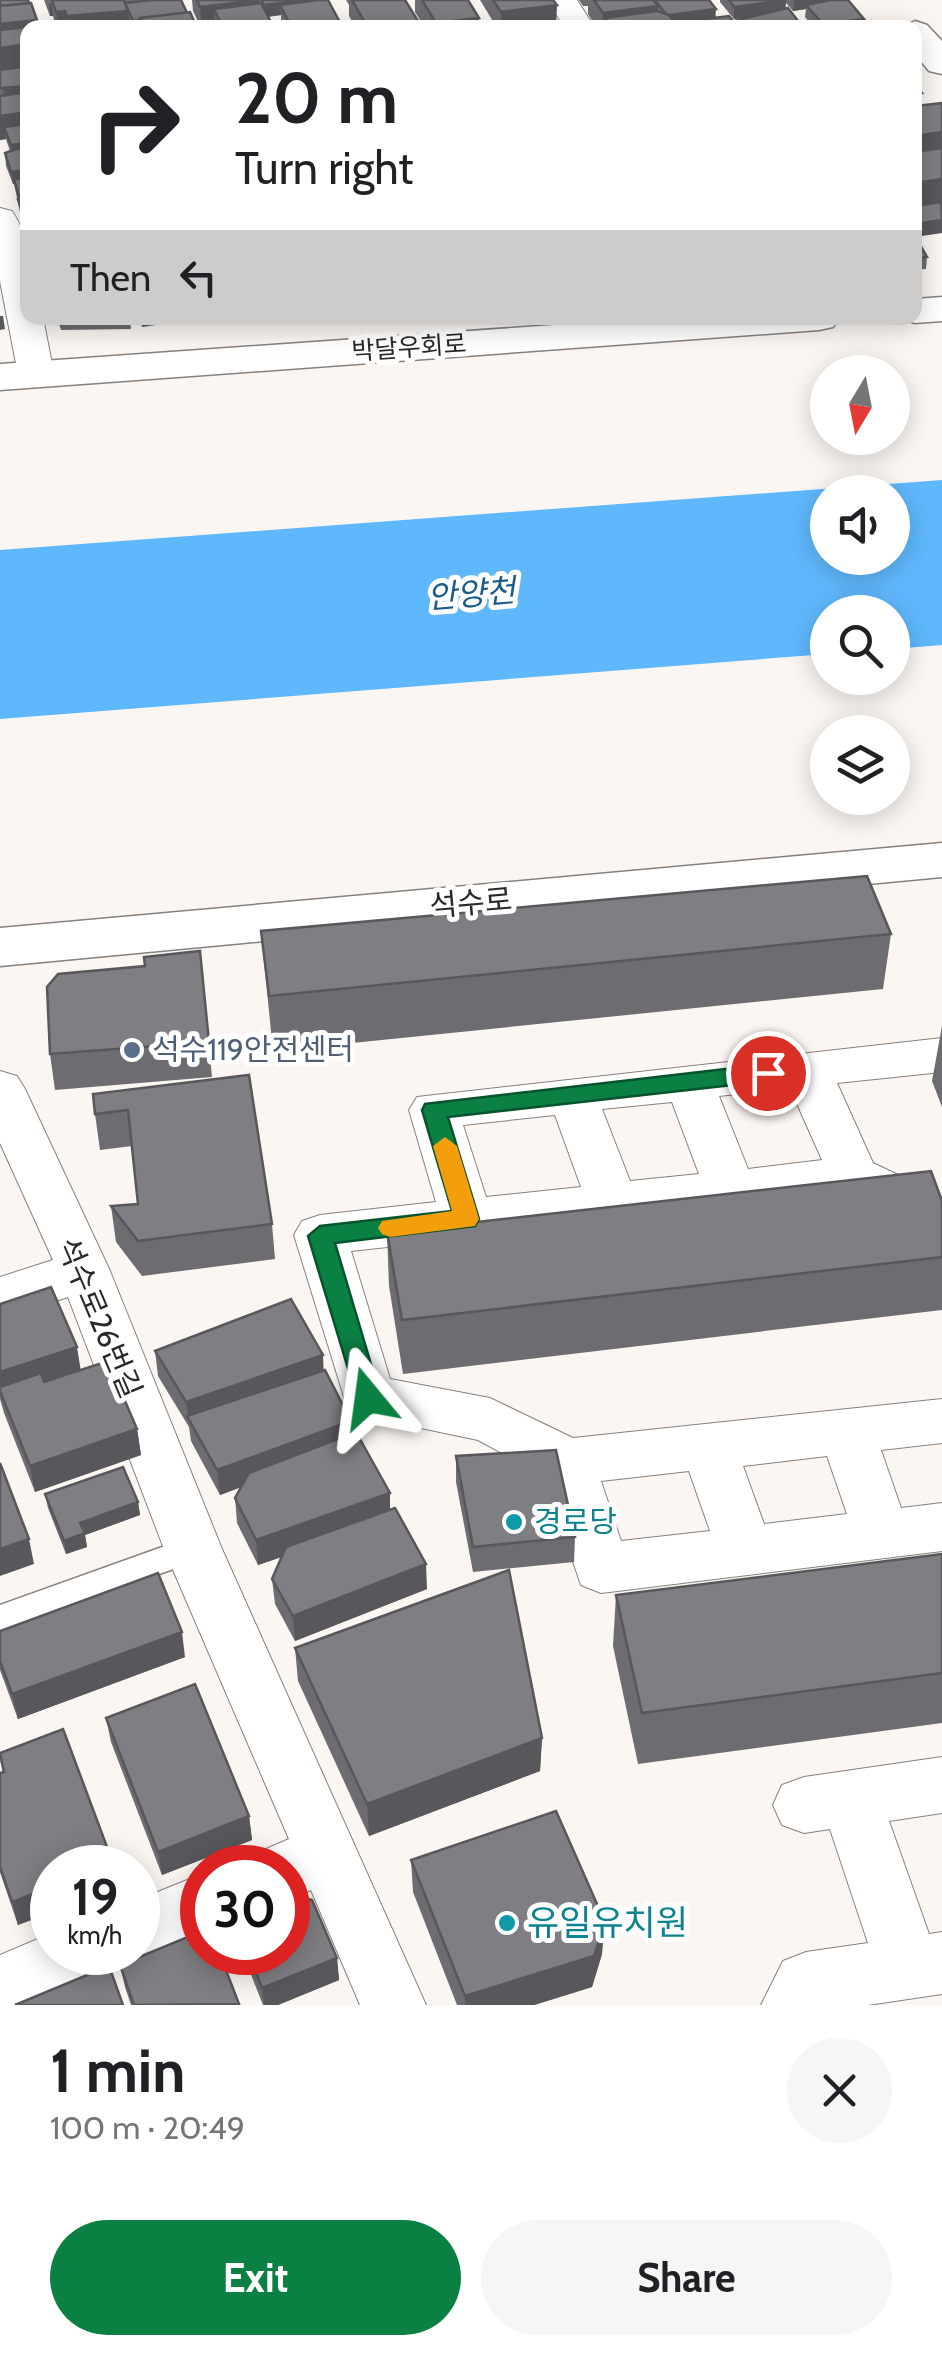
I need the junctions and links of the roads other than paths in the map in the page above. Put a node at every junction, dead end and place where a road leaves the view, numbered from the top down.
1 (887, 0) edge
2 (904, 20) edge
3 (922, 40) edge
4 (942, 63) edge
5 (11, 230) edge
6 (702, 325) edge
7 (18, 376) edge
8 (942, 860) edge
9 (0, 947) edge
10 (942, 1055) edge
11 (806, 1069) junction
12 (690, 1081) junction
13 (0, 1089) edge
14 (572, 1094) junction
15 (854, 1176) junction
16 (731, 1190) junction
17 (612, 1202) junction
18 (466, 1219) junction
19 (936, 1223) edge
20 (84, 1271) junction
21 (0, 1298) edge
22 (942, 1422) edge
23 (847, 1432) junction
24 (708, 1446) junction
25 (568, 1462) junction
26 (942, 1528) edge
27 (882, 1535) junction
28 (194, 1549) junction
29 (745, 1550) junction
30 (0, 1618) edge
31 (942, 1785) edge
32 (302, 1845) edge
33 (310, 1864) edge
34 (925, 1966) edge
35 (30, 1974) edge
36 (0, 1986) edge
37 (393, 2005) edge
38 (794, 2005) edge

1 - 2 street
3 - 4 street
5 - 7 street
6 - 7 street, 박달우회로
8 - 9 street, 석수로
10 - 11 street
11 - 12 street
11 - 15 street
12 - 14 street
12 - 16 street
13 - 20 street, 석수로26번길
14 - 17 street
14 - 18 street
15 - 16 street
15 - 19 street
16 - 17 street
17 - 18 street
18 - 25 street
20 - 21 street
20 - 28 street, 석수로26번길
22 - 23 street
23 - 24 street
23 - 27 street
24 - 25 street
24 - 29 street
25 - 29 street
26 - 27 street
27 - 29 street
28 - 30 lane
28 - 32 street, 석수로26번길
31 - 34 street
33 - 37 street, 석수로26번길
34 - 38 street
35 - 36 street

